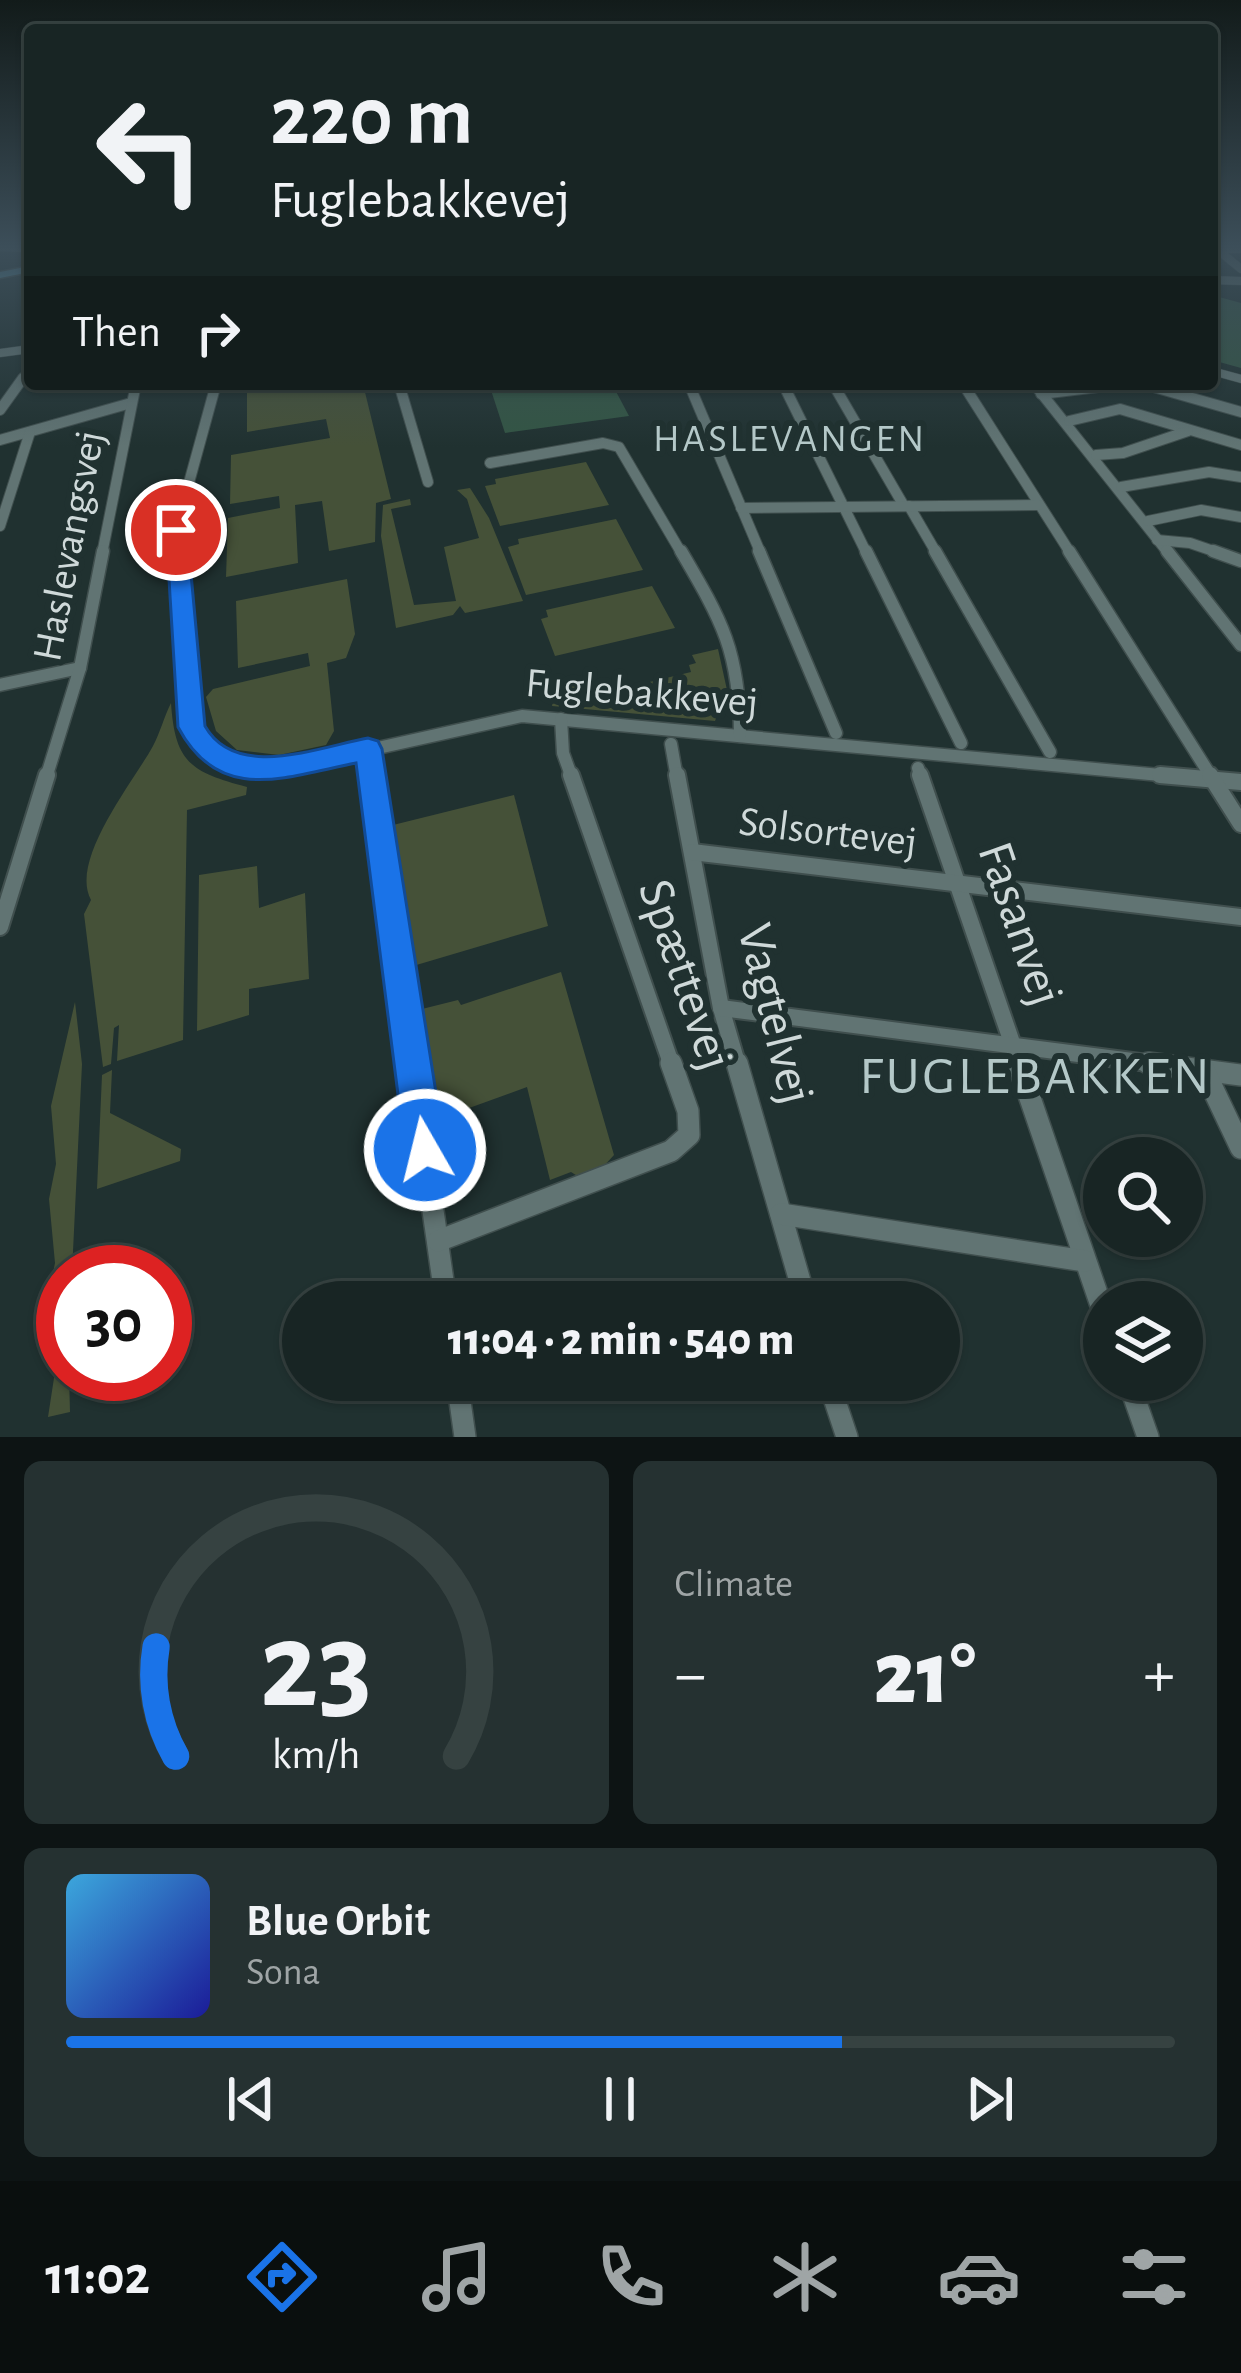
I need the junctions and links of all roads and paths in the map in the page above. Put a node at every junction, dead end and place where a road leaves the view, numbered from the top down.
1 (24, 377) edge
2 (134, 390) edge
3 (214, 390) edge
4 (401, 390) edge
5 (692, 390) edge
6 (786, 390) edge
7 (837, 390) edge
8 (967, 390) edge
9 (1041, 390) edge
10 (1041, 390) edge
11 (1057, 390) edge
12 (1099, 390) edge
13 (1164, 390) edge
14 (131, 403) junction
15 (0, 410) edge
16 (1241, 412) edge
17 (1069, 421) junction
18 (1188, 431) junction
19 (30, 432) junction
20 (0, 440) edge
21 (1241, 445) edge
22 (1096, 455) junction
23 (490, 463) dead end
24 (1241, 477) edge
25 (428, 482) dead end
26 (1121, 487) junction
27 (1039, 505) junction
28 (844, 506) junction
29 (906, 506) junction
30 (741, 508) junction
31 (1241, 517) edge
32 (1148, 521) junction
33 (0, 526) edge
34 (1160, 540) junction
35 (1241, 561) edge
36 (1241, 641) edge
37 (80, 668) junction
38 (0, 686) edge
39 (562, 719) junction
40 (836, 733) dead end
41 (740, 736) junction
42 (961, 743) dead end
43 (671, 745) dead end
44 (368, 749) junction
45 (1050, 752) dead end
46 (918, 768) dead end
47 (1212, 779) junction
48 (1241, 782) edge
49 (1241, 824) edge
50 (692, 852) junction
51 (959, 883) junction
52 (1241, 917) edge
53 (0, 927) edge
54 (721, 1008) junction
55 (1014, 1048) junction
56 (1203, 1068) junction
57 (1241, 1075) edge
58 (1241, 1148) edge
59 (781, 1214) junction
60 (438, 1241) junction
61 (1085, 1262) junction
62 (443, 1281) edge
63 (800, 1281) edge
64 (1092, 1281) edge
65 (460, 1401) edge
66 (836, 1401) edge
67 (1135, 1401) edge
68 (465, 1437) edge
69 (847, 1437) edge
70 (1148, 1437) edge

1 - 15 street
2 - 14 street, Haslevangsvej
3 - 44 street, Fuglebakkevej
4 - 25 street
5 - 30 street
6 - 28 street
7 - 29 street
8 - 27 street
9 - 17 street
10 - 34 street
11 - 12 street
13 - 16 street
14 - 19 street
14 - 37 street, Haslevangsvej
17 - 18 street
17 - 22 street
18 - 21 street
18 - 22 street
19 - 20 street
19 - 33 street
22 - 26 street
23 - 41 street
24 - 26 street
26 - 32 street
27 - 29 street
27 - 47 street
28 - 29 street
28 - 30 street
28 - 42 street
29 - 45 street
30 - 40 street
31 - 32 street
32 - 34 street
34 - 35 street
34 - 36 street
37 - 38 street
37 - 53 street, Haslevangsvej
39 - 41 street, Fuglebakkevej
39 - 44 street, Fuglebakkevej
39 - 60 street, Spættevej
41 - 47 street, Fuglebakkevej
43 - 50 street, Vagtelvej
44 - 60 street
46 - 51 street, Fasanvej
47 - 48 street, Fuglebakkevej
47 - 49 street
50 - 51 street, Solsortevej
50 - 54 street, Vagtelvej
51 - 52 street, Solsortevej
51 - 55 street, Fasanvej
54 - 55 street
54 - 59 street, Vagtelvej
55 - 56 street
55 - 61 street, Fasanvej
56 - 57 street
56 - 58 street
59 - 61 street
59 - 63 street, Vagtelvej
60 - 62 street
61 - 64 street, Fasanvej
65 - 68 street
66 - 69 street
67 - 70 street

